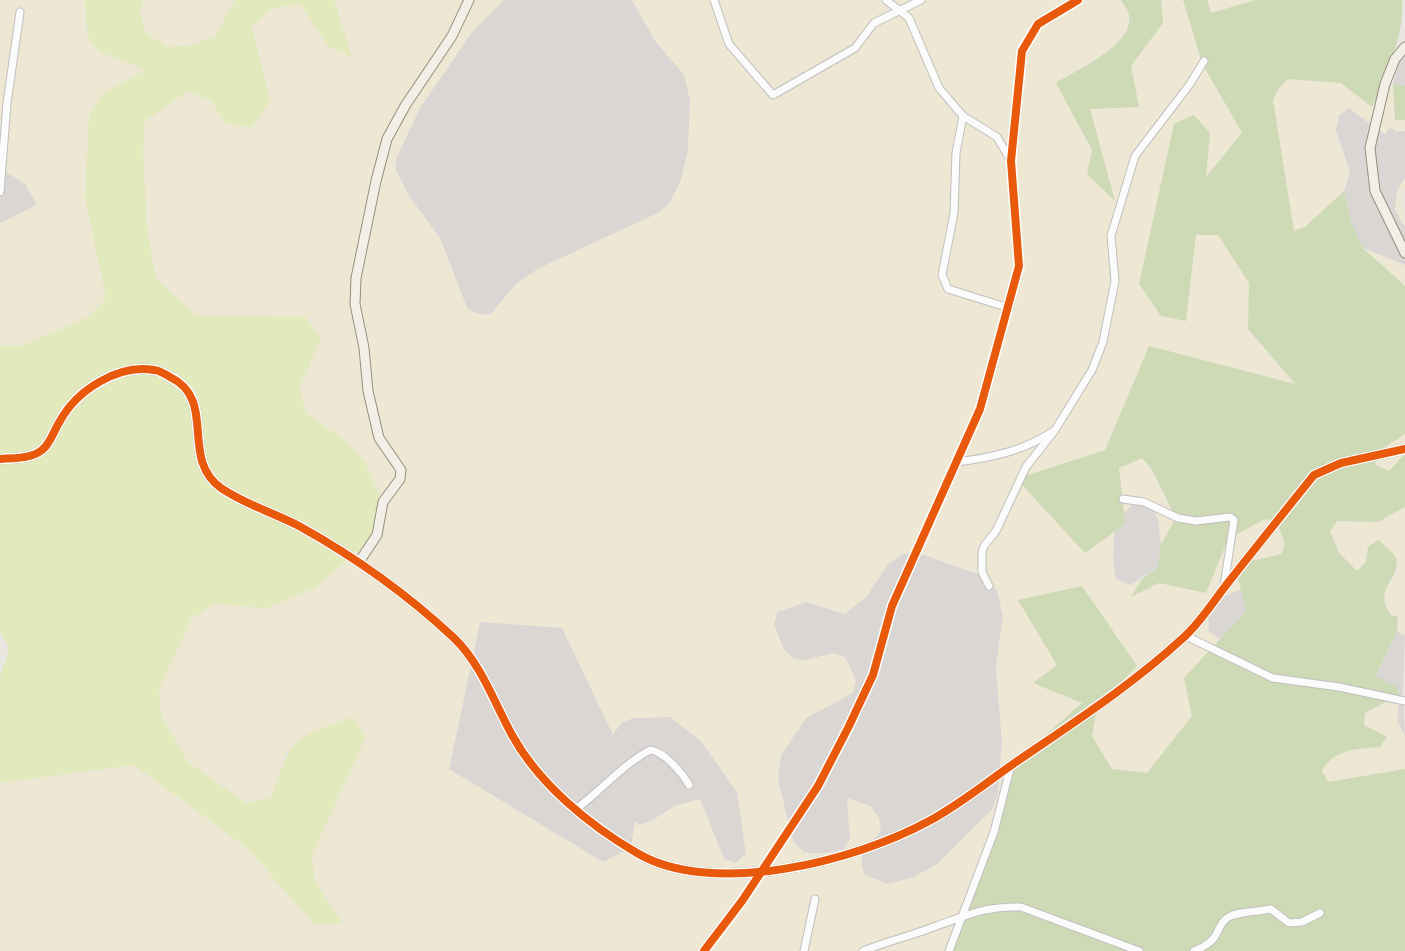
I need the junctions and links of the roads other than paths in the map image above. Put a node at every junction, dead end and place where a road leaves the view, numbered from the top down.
1 (470, 0) edge
2 (714, 0) edge
3 (886, 0) edge
4 (921, 0) edge
5 (1078, 0) edge
6 (902, 10) junction
7 (20, 12) dead end
8 (1405, 47) edge
9 (1204, 61) dead end
10 (963, 116) junction
11 (1011, 160) junction
12 (0, 192) edge
13 (1405, 253) edge
14 (1009, 308) junction
15 (1055, 430) junction
16 (1405, 449) edge
17 (0, 459) edge
18 (956, 462) junction
19 (1123, 499) dead end
20 (359, 562) junction
21 (989, 586) dead end
22 (1224, 588) junction
23 (1186, 636) junction
24 (1405, 701) edge
25 (1011, 765) junction
26 (689, 785) dead end
27 (576, 809) junction
28 (762, 870) junction
29 (815, 899) dead end
30 (1320, 913) dead end
31 (964, 914) junction
32 (704, 951) edge
33 (804, 951) edge
34 (863, 951) edge
35 (949, 951) edge
36 (1139, 951) edge
37 (1194, 951) edge

1 - 20 street
2 - 6 street
3 - 6 street
4 - 6 street
5 - 11 street
6 - 10 street
7 - 12 street
8 - 13 street
9 - 15 street
10 - 11 street
10 - 14 street
11 - 14 street
14 - 18 street
15 - 18 street
15 - 21 street
16 - 22 street
17 - 20 street
18 - 28 street
19 - 22 street
20 - 27 street
22 - 23 street
23 - 24 street
23 - 25 street
25 - 28 street
25 - 31 street
26 - 27 street
27 - 28 street
28 - 32 street
29 - 33 street
30 - 37 street
31 - 34 street
31 - 35 street
31 - 36 street

